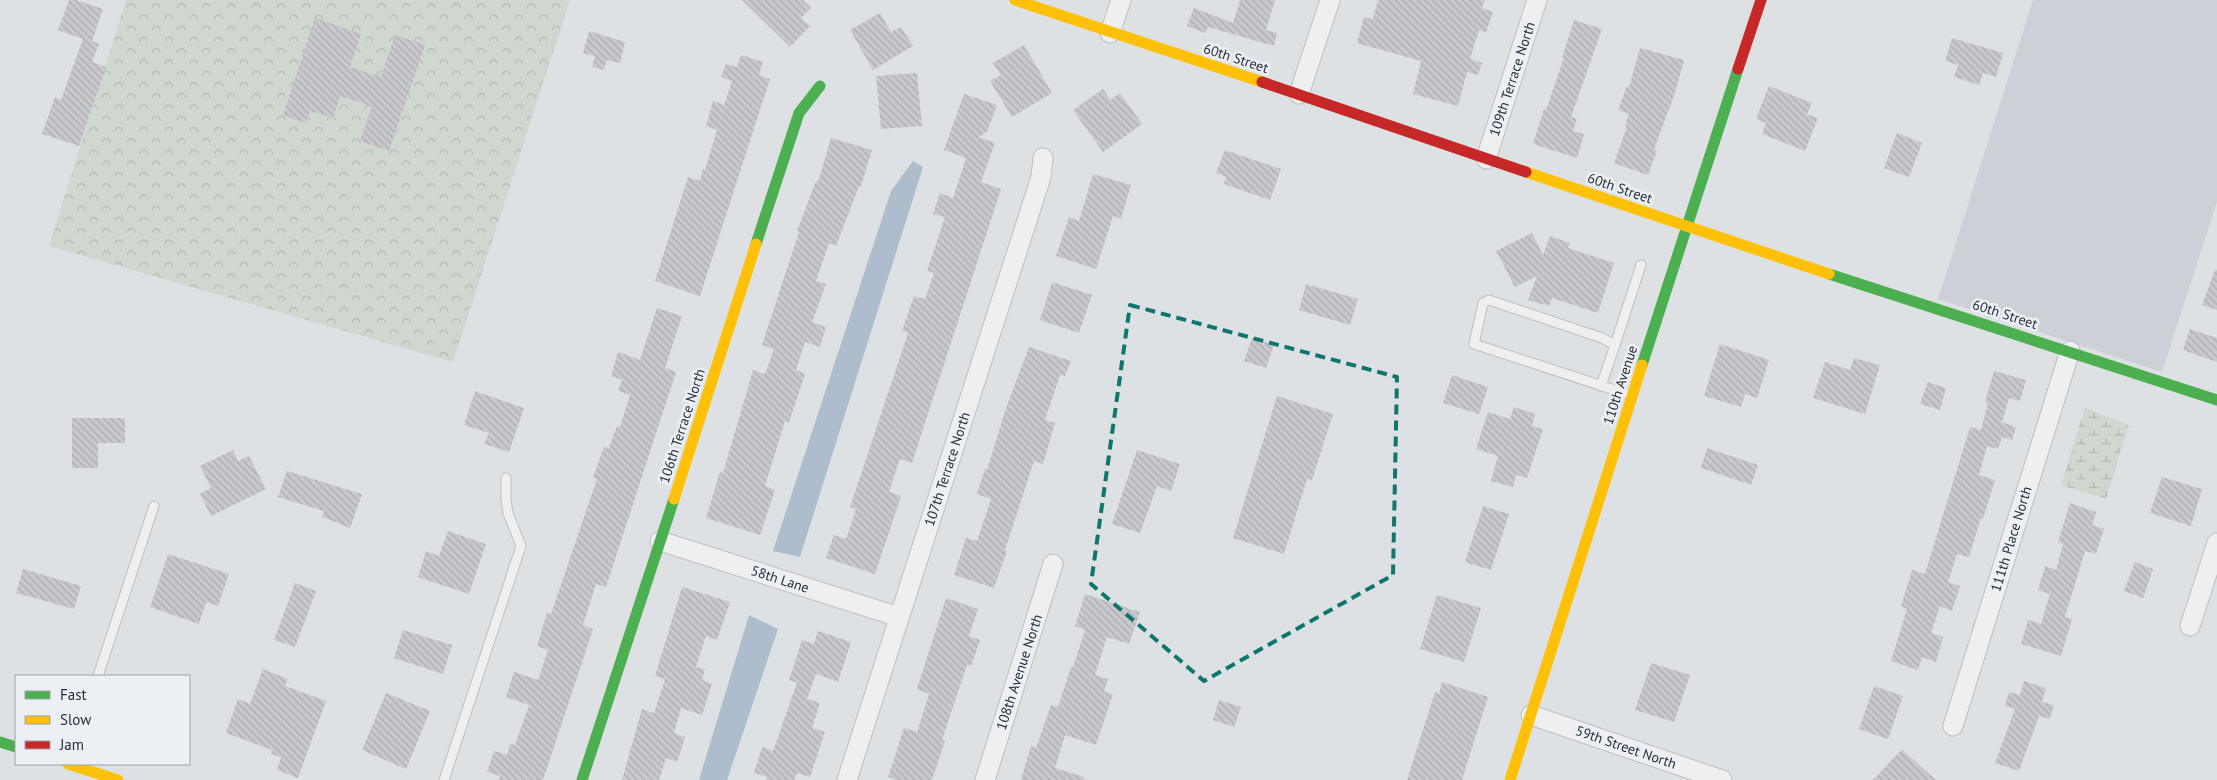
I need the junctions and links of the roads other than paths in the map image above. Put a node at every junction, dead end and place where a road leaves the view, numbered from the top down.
1 (1015, 0) edge
2 (1121, 0) edge
3 (1330, 0) edge
4 (1537, 0) edge
5 (1761, 0) edge
6 (1110, 33) junction
7 (820, 86) dead end
8 (1299, 94) junction
9 (1043, 158) dead end
10 (1486, 159) junction
11 (1686, 227) junction
12 (1641, 265) dead end
13 (1615, 345) junction
14 (2070, 351) junction
15 (1602, 386) junction
16 (1632, 396) junction
17 (2217, 400) edge
18 (506, 478) dead end
19 (154, 506) dead end
20 (660, 541) junction
21 (2217, 543) edge
22 (1053, 564) dead end
23 (899, 617) junction
24 (2190, 626) dead end
25 (98, 675) edge
26 (1530, 715) junction
27 (1953, 726) dead end
28 (0, 742) edge
29 (15, 747) edge
30 (71, 765) edge
31 (118, 780) edge
32 (444, 780) edge
33 (582, 780) edge
34 (847, 780) edge
35 (985, 780) edge
36 (1510, 780) edge
37 (1722, 780) edge

1 - 6 street, 60th Street
2 - 6 street
3 - 8 street
4 - 10 street, 109th Terrace North
5 - 11 street, 110th Avenue
6 - 8 street, 60th Street
7 - 20 street, 106th Terrace North
8 - 10 street, 60th Street
9 - 23 street, 107th Terrace North
10 - 11 street, 60th Street
11 - 14 street, 60th Street
11 - 16 street, 110th Avenue
12 - 13 lane
13 - 15 lane
13 - 15 lane
14 - 17 street, 60th Street
14 - 27 street, 111th Place North
15 - 16 lane
16 - 26 street, 110th Avenue
18 - 32 lane
19 - 25 lane
20 - 23 street, 58th Lane
20 - 33 street, 106th Terrace North
21 - 24 street
22 - 35 street, 108th Avenue North
23 - 34 street, 107th Terrace North
26 - 36 street, 110th Avenue
26 - 37 street, 59th Street North
28 - 29 street
30 - 31 street

